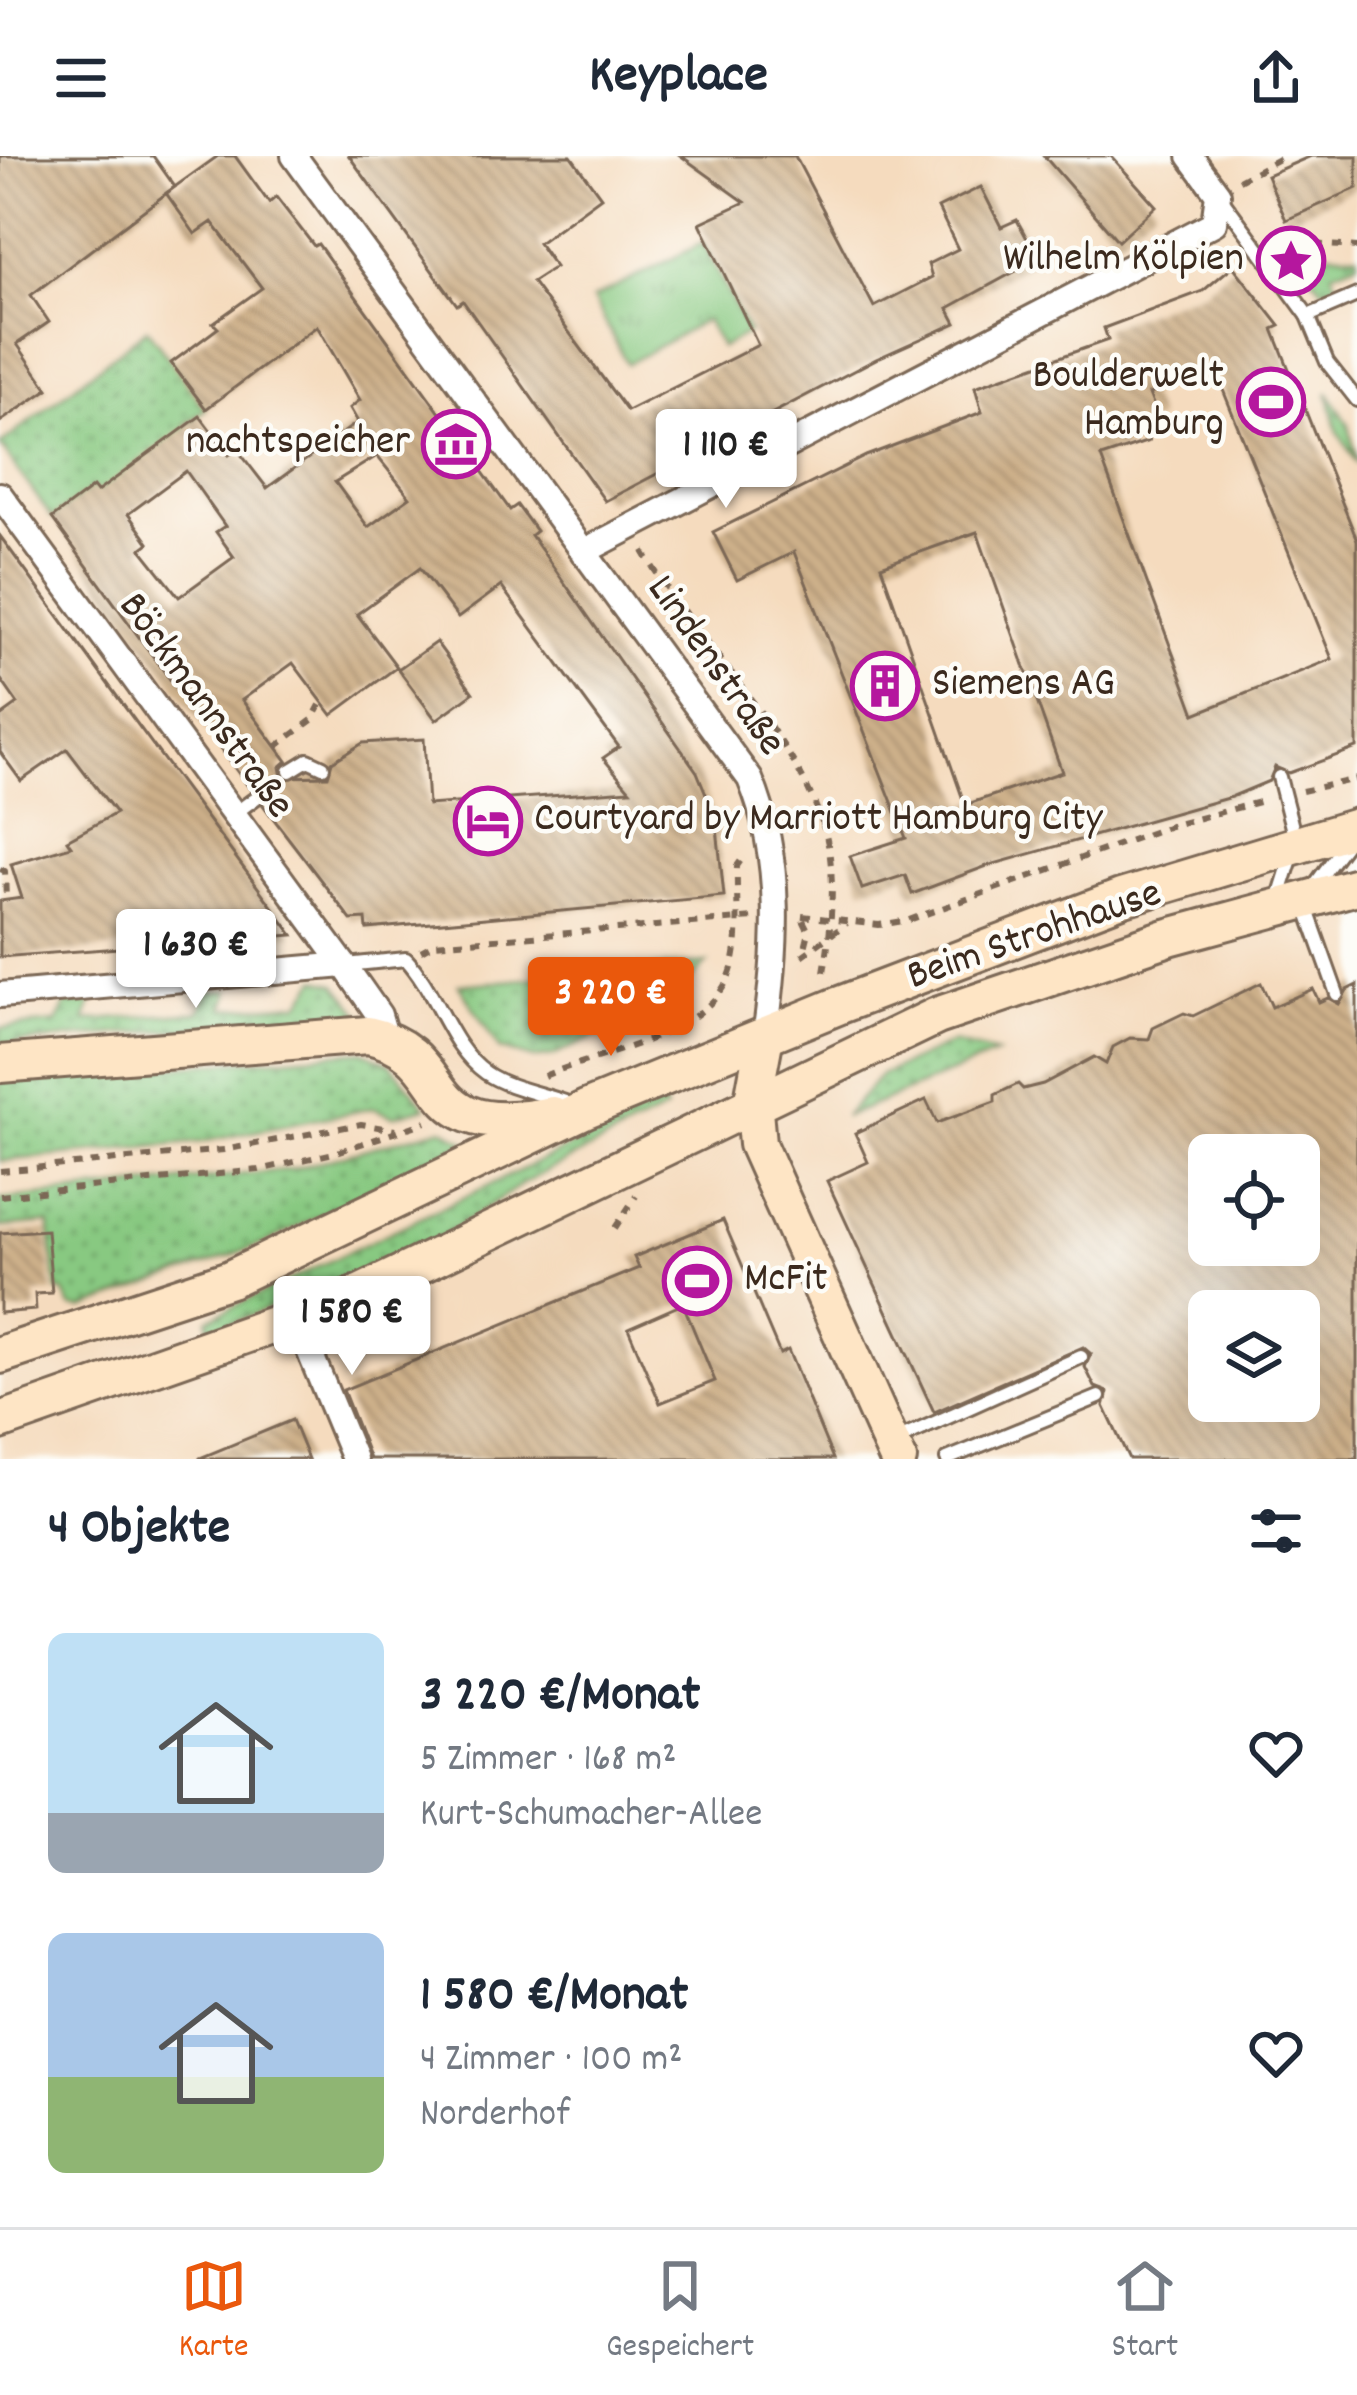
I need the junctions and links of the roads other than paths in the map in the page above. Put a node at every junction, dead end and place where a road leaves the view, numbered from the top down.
1 (294, 156) edge
2 (1190, 156) edge
3 (1228, 187) junction
4 (1357, 295) edge
5 (1308, 316) junction
6 (1357, 400) edge
7 (0, 495) edge
8 (583, 552) junction
9 (323, 767) dead end
10 (290, 771) dead end
11 (1279, 777) dead end
12 (257, 797) dead end
13 (234, 814) junction
14 (1357, 828) edge
15 (1296, 842) junction
16 (1357, 886) edge
17 (1290, 903) junction
18 (344, 965) junction
19 (1337, 994) dead end
20 (0, 995) edge
21 (765, 1036) junction
22 (386, 1039) junction
23 (0, 1064) edge
24 (753, 1100) junction
25 (586, 1109) junction
26 (296, 1319) junction
27 (0, 1355) edge
28 (1081, 1358) dead end
29 (1100, 1397) dead end
30 (0, 1421) edge
31 (894, 1451) edge
32 (354, 1459) edge
33 (947, 1459) edge

1 - 8 street, Lindenstraße
2 - 3 street
3 - 5 lane
3 - 8 street
4 - 5 lane
5 - 6 lane
7 - 13 street, Böckmannstraße
8 - 21 street, Lindenstraße
9 - 10 lane
11 - 15 lane
12 - 13 lane
13 - 18 street, Böckmannstraße
14 - 15 main road, Beim Strohhause
14 - 17 lane
15 - 17 lane
15 - 21 main road, Beim Strohhause
16 - 17 main road, Beim Strohhause
17 - 19 lane
17 - 24 main road, Beim Strohhause
18 - 20 street
18 - 22 street, Böckmannstraße
18 - 25 lane
21 - 24 main road
21 - 25 main road, Beim Strohhause
22 - 23 main road
22 - 25 main road
24 - 26 main road, Beim Strohhause
24 - 31 main road
25 - 27 main road
26 - 30 main road, Beim Strohhause
26 - 32 street
28 - 31 lane
29 - 33 lane

